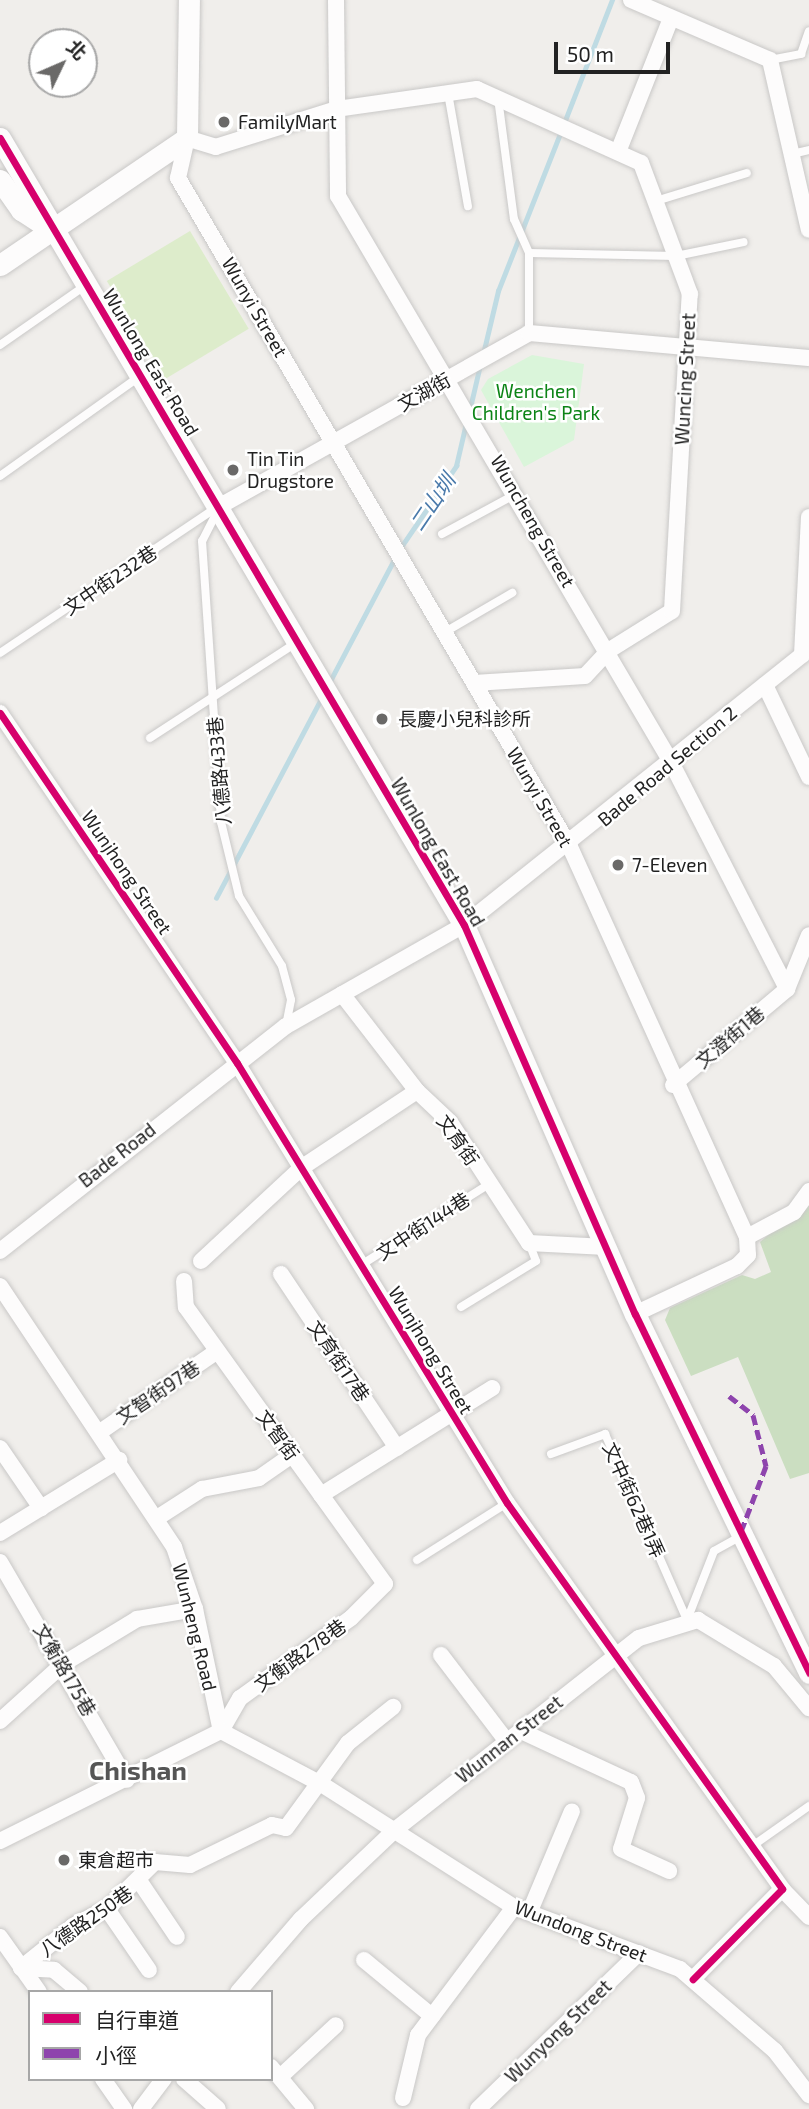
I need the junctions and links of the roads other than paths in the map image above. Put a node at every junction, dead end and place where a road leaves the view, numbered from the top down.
1 (189, 0) edge
2 (336, 0) edge
3 (631, 0) edge
4 (671, 18) junction
5 (809, 31) edge
6 (805, 53) edge
7 (770, 60) junction
8 (448, 93) junction
9 (498, 98) junction
10 (337, 109) junction
11 (0, 138) edge
12 (187, 138) junction
13 (809, 150) edge
14 (618, 152) junction
15 (792, 154) junction
16 (747, 173) dead end
17 (0, 180) edge
18 (656, 201) junction
19 (468, 206) dead end
20 (52, 230) junction
21 (809, 230) edge
22 (744, 242) dead end
23 (529, 253) junction
24 (676, 256) junction
25 (0, 265) edge
26 (86, 285) junction
27 (529, 333) junction
28 (0, 345) edge
29 (687, 349) junction
30 (809, 358) edge
31 (141, 375) junction
32 (449, 378) junction
33 (334, 443) junction
34 (0, 476) edge
35 (516, 494) junction
36 (220, 506) junction
37 (809, 517) edge
38 (442, 534) dead end
39 (512, 593) dead end
40 (445, 632) junction
41 (299, 642) junction
42 (608, 651) junction
43 (0, 653) edge
44 (474, 683) junction
45 (765, 685) junction
46 (213, 698) junction
47 (0, 713) edge
48 (150, 738) dead end
49 (671, 762) junction
50 (809, 776) edge
51 (569, 846) junction
52 (464, 925) junction
53 (809, 935) edge
54 (788, 989) junction
55 (342, 994) junction
56 (286, 1026) junction
57 (237, 1063) junction
58 (673, 1085) junction
59 (417, 1091) junction
60 (301, 1168) junction
61 (486, 1186) junction
62 (809, 1191) edge
63 (747, 1237) junction
64 (528, 1243) junction
65 (606, 1247) junction
66 (0, 1251) edge
67 (201, 1261) dead end
68 (361, 1266) junction
69 (281, 1274) dead end
70 (184, 1281) dead end
71 (0, 1286) edge
72 (461, 1307) dead end
73 (635, 1314) junction
74 (216, 1352) junction
75 (492, 1388) dead end
76 (452, 1414) junction
77 (100, 1432) junction
78 (0, 1448) edge
79 (397, 1448) junction
80 (551, 1454) dead end
81 (292, 1455) junction
82 (118, 1460) junction
83 (321, 1495) junction
84 (507, 1503) junction
85 (41, 1508) junction
86 (157, 1518) junction
87 (0, 1533) edge
88 (738, 1537) junction
89 (417, 1560) dead end
90 (0, 1562) edge
91 (385, 1584) joint
92 (195, 1609) junction
93 (687, 1620) junction
94 (441, 1655) dead end
95 (614, 1657) junction
96 (63, 1664) junction
97 (809, 1673) edge
98 (393, 1707) dead end
99 (809, 1708) edge
100 (0, 1721) edge
101 (221, 1731) junction
102 (521, 1731) junction
103 (505, 1739) junction
104 (128, 1780) junction
105 (323, 1785) junction
106 (809, 1806) edge
107 (572, 1811) dead end
108 (396, 1829) junction
109 (0, 1841) edge
110 (751, 1847) junction
111 (669, 1871) dead end
112 (140, 1882) junction
113 (782, 1889) junction
114 (803, 1900) edge
115 (514, 1908) junction
116 (107, 1909) junction
117 (530, 1911) junction
118 (809, 1917) edge
119 (0, 1937) edge
120 (177, 1937) dead end
121 (639, 1953) junction
122 (363, 1961) dead end
123 (21, 1968) junction
124 (149, 1970) dead end
125 (693, 1979) junction
126 (37, 1990) edge
127 (78, 1990) edge
128 (240, 1990) edge
129 (432, 2016) junction
130 (336, 2025) dead end
131 (276, 2072) edge
132 (104, 2081) edge
133 (162, 2081) edge
134 (186, 2081) edge
135 (809, 2095) edge
136 (403, 2098) dead end
137 (124, 2109) edge
138 (141, 2109) edge
139 (218, 2109) edge
140 (306, 2109) edge
141 (478, 2109) edge

1 - 12 street
2 - 10 street, Wuncheng Street
3 - 4 street
4 - 7 street
4 - 14 street
5 - 6 lane
6 - 7 lane
7 - 15 street
8 - 9 street, Wuncing Street
8 - 10 street, Wuncing Street
8 - 19 lane
9 - 14 street, Wuncing Street
9 - 23 lane
10 - 12 street, Wuncing Street
10 - 32 street, Wuncheng Street
11 - 20 street
12 - 20 street
12 - 33 street, Wunyi Street
13 - 15 lane
14 - 18 street, Wuncing Street
15 - 21 street
16 - 18 lane
17 - 20 street
18 - 24 street, Wuncing Street
20 - 25 street
20 - 26 street, Wunlong East Road
22 - 24 lane
23 - 24 lane
23 - 27 lane
24 - 29 street, Wuncing Street
26 - 28 lane
26 - 31 street, Wunlong East Road
27 - 29 street
27 - 32 street, 文湖街
29 - 30 street
29 - 42 street, Wuncing Street
31 - 34 lane
31 - 36 street, Wunlong East Road
32 - 33 street, 文湖街
32 - 35 street, Wuncheng Street
33 - 36 street, 文湖街
33 - 40 street, Wunyi Street
35 - 38 lane
35 - 42 street, Wuncheng Street
36 - 41 street, Wunlong East Road
36 - 43 lane, 文中街232巷
36 - 46 lane, 八德路433巷
37 - 45 street, Bade Road Section 2
39 - 40 lane
40 - 44 street, Wunyi Street
41 - 46 lane
41 - 52 street, Wunlong East Road
42 - 44 street, Wuncing Street
42 - 49 street, Wuncheng Street
44 - 51 street, Wunyi Street
45 - 49 street, Bade Road Section 2
45 - 50 street
46 - 48 lane
46 - 56 lane, 八德路433巷
47 - 57 street, Wunjhong Street
49 - 51 street, Bade Road Section 2
49 - 54 street, Wuncheng Street
51 - 52 street, Bade Road Section 2
51 - 58 street, Wunyi Street
52 - 55 street, Bade Road Section 2
52 - 65 street, Wunlong East Road
53 - 54 street
54 - 58 street, 文澄街1巷
55 - 56 street, Bade Road Section 2
55 - 59 street, 文育街
56 - 57 street, Bade Road Section 2
57 - 60 street, Wunjhong Street
57 - 66 street, Bade Road
58 - 63 street, Wunyi Street
59 - 60 street
59 - 61 street, 文育街
60 - 67 street
60 - 68 street, Wunjhong Street
61 - 64 street, 文育街
61 - 68 lane, 文中街144巷
62 - 63 street
63 - 73 street
64 - 65 street
64 - 72 lane
65 - 73 street, Wunlong East Road
68 - 76 street, Wunjhong Street
69 - 79 street, 文育街17巷
70 - 74 street, 文智街
71 - 77 street, Wunheng Road
73 - 88 street, Wunlong East Road
74 - 77 street, 文智街97巷
74 - 81 street, 文智街
75 - 76 street
76 - 79 street
76 - 84 street, Wunjhong Street
77 - 82 street, Wunheng Road
78 - 85 street
79 - 83 street
80 - 93 lane, 文中街62巷1弄
81 - 83 street, 文智街
81 - 86 street
82 - 85 street
82 - 86 street, Wunheng Road
83 - 91 street, 文智街
84 - 89 lane
84 - 95 street, Wunjhong Street
85 - 87 street
86 - 92 street, Wunheng Road
88 - 93 lane
88 - 97 street, Wunlong East Road
90 - 96 street, 文衡路175巷
91 - 101 street, 文衡路278巷
92 - 96 street
92 - 101 street, Wunheng Road
93 - 95 street, Wunnan Street
93 - 99 street
94 - 103 street
95 - 102 street, Wunnan Street
95 - 110 street, Wunjhong Street
96 - 100 street
96 - 104 street, 文衡路175巷
98 - 105 street
101 - 104 street
101 - 105 street, Wundong Street
102 - 103 street, Wunnan Street
102 - 111 street
103 - 108 street, Wunnan Street
104 - 109 street
105 - 108 street, Wundong Street
105 - 112 street, 八德路250巷
106 - 110 lane
107 - 117 street
108 - 115 street, Wundong Street
108 - 128 street, Wunnan Street
110 - 113 street, Wunjhong Street
112 - 116 street, 八德路250巷
112 - 120 street
113 - 114 street, Wunjhong Street
113 - 125 street
114 - 118 street, Wunjhong Street
115 - 117 street, Wundong Street
115 - 129 street
116 - 123 street, 八德路250巷
116 - 124 street
117 - 121 street, Wundong Street
119 - 123 street
121 - 125 street, Wundong Street
121 - 141 street, Wunyong Street
122 - 129 street
123 - 126 street
123 - 127 street
125 - 135 street, Wundong Street
129 - 136 street
130 - 131 street
131 - 140 street
132 - 137 street
133 - 138 street
134 - 139 street

